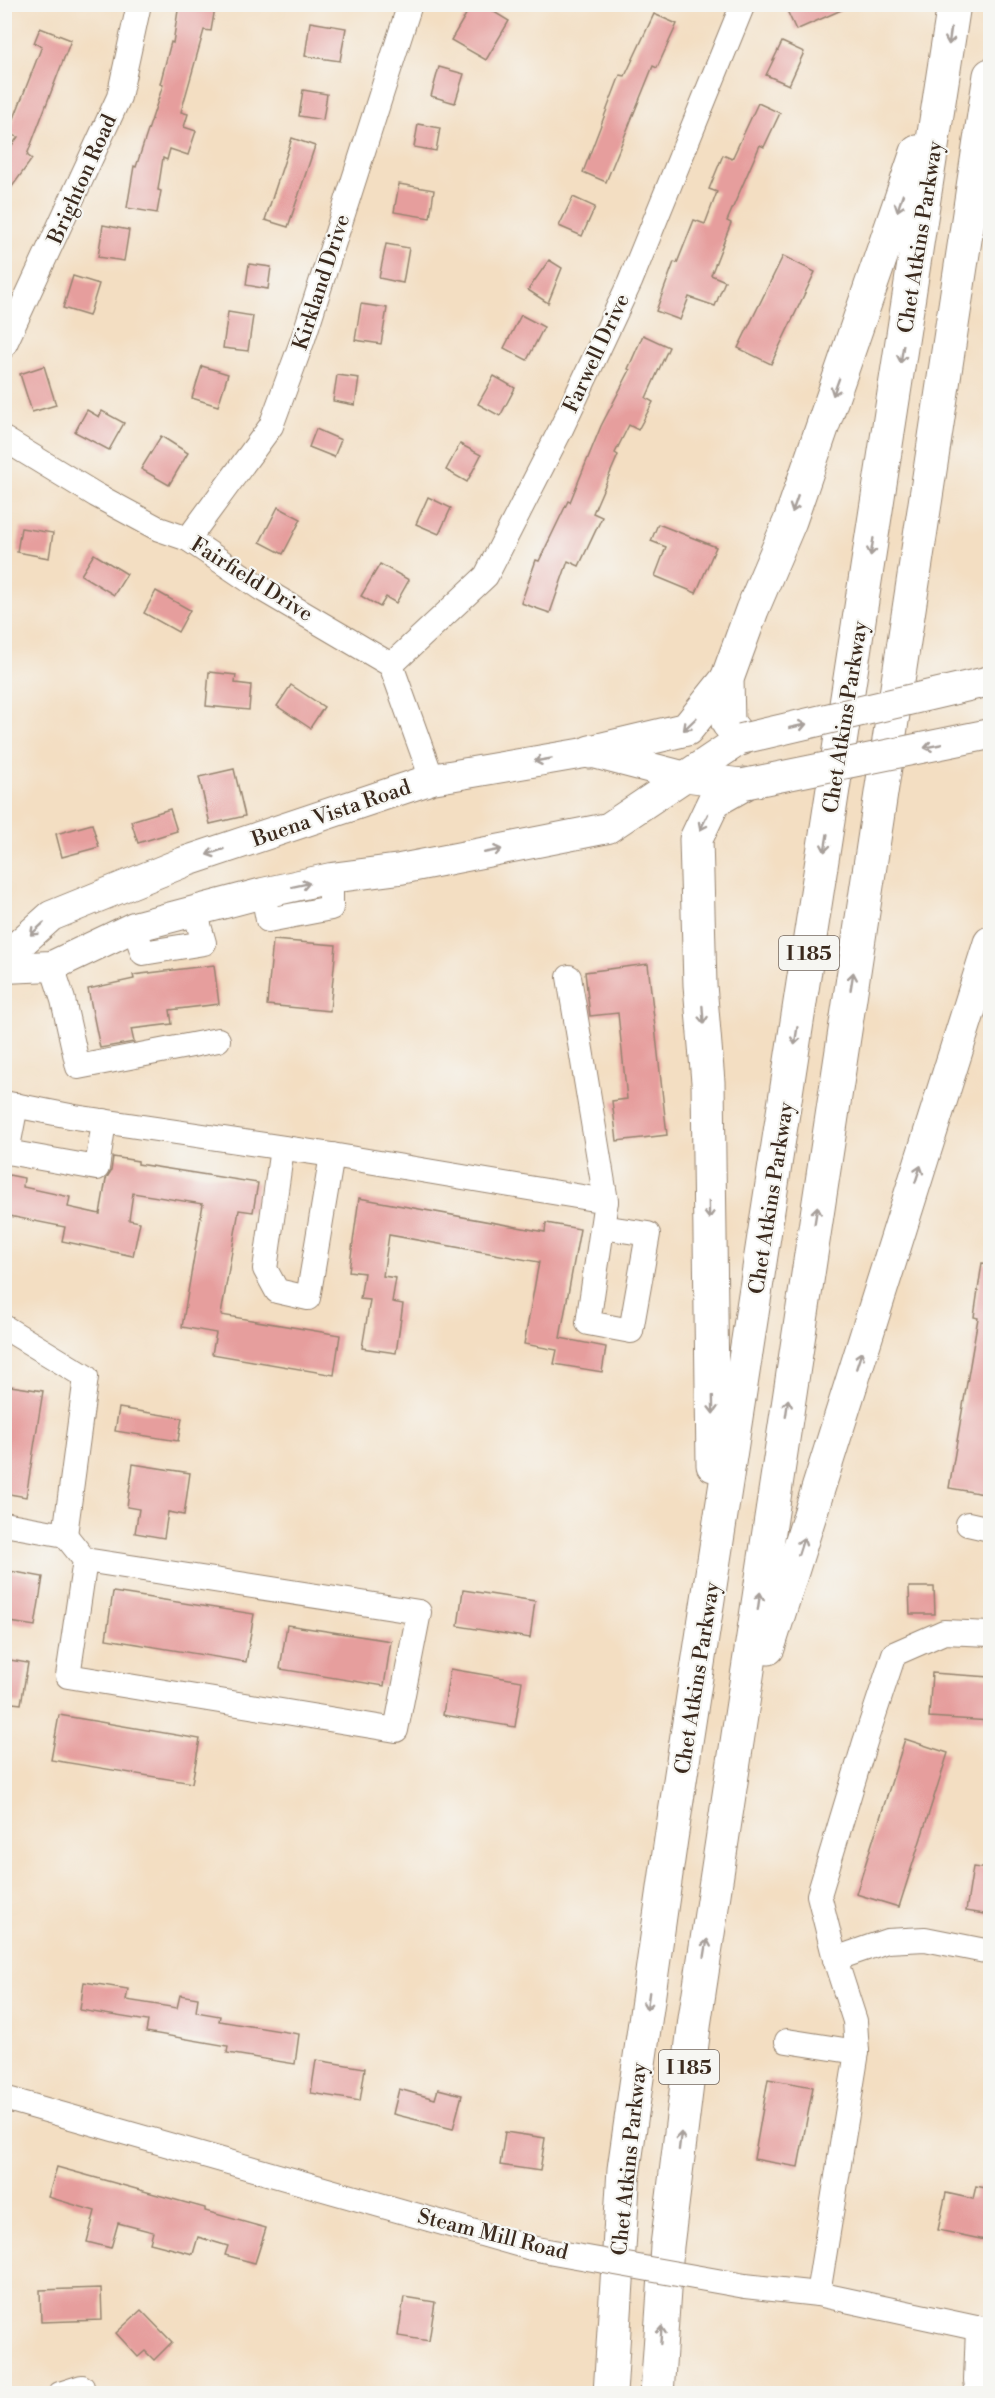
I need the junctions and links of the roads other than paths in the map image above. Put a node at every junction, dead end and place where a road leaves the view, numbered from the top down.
1 (139, 4) edge
2 (410, 4) edge
3 (743, 4) edge
4 (954, 4) edge
5 (946, 68) junction
6 (990, 75) edge
7 (4, 346) edge
8 (4, 440) edge
9 (188, 538) junction
10 (391, 665) junction
11 (727, 679) junction
12 (990, 681) edge
13 (990, 734) edge
14 (741, 739) junction
15 (590, 752) junction
16 (682, 777) junction
17 (432, 779) junction
18 (744, 784) junction
19 (990, 943) edge
20 (4, 958) edge
21 (52, 966) junction
22 (4, 968) edge
23 (568, 977) dead end
24 (218, 1040) dead end
25 (10, 1104) edge
26 (104, 1121) junction
27 (282, 1148) junction
28 (332, 1155) junction
29 (606, 1200) junction
30 (602, 1227) dead end
31 (4, 1327) edge
32 (4, 1524) edge
33 (65, 1534) junction
34 (85, 1560) junction
35 (990, 1634) edge
36 (739, 1742) junction
37 (683, 1768) junction
38 (990, 1952) edge
39 (835, 1959) junction
40 (787, 2041) dead end
41 (857, 2052) junction
42 (4, 2097) edge
43 (818, 2294) junction
44 (984, 2330) edge
45 (610, 2394) edge
46 (657, 2394) edge
47 (978, 2394) edge

1 - 7 street, Brighton Road
2 - 9 street, Kirkland Drive
3 - 10 street, Farwell Drive
4 -> 5 highway, Chet Atkins Parkway / I 185
5 -> 11 highway
5 -> 37 highway, Chet Atkins Parkway / I 185
36 -> 6 highway, I 185
8 - 9 street, Fairfield Drive
9 - 10 street, Fairfield Drive
10 - 17 street
11 - 14 highway
11 -> 15 highway
14 -> 12 main road, bridge
13 -> 18 main road, Buena Vista Road, bridge
14 - 16 main road
15 - 16 main road, Buena Vista Road
15 -> 17 main road, Buena Vista Road
16 - 18 main road, Buena Vista Road
21 -> 16 main road
17 -> 20 main road, Buena Vista Road
18 -> 37 highway
36 -> 19 highway
21 - 22 main road
21 - 24 street
23 - 29 street
25 - 26 street
25 - 26 street
26 - 27 street
27 - 28 street
27 - 28 street
28 - 29 street
29 - 30 street
31 - 33 street
32 - 33 street
33 - 34 street
34 - 34 street
35 - 39 street
46 -> 36 highway, I 185
37 -> 45 highway, Chet Atkins Parkway / I 185
38 - 39 street
39 - 41 street
40 - 41 street
41 - 43 street
42 - 43 street, Steam Mill Road, bridge
43 - 44 street, Steam Mill Road
44 - 47 street

